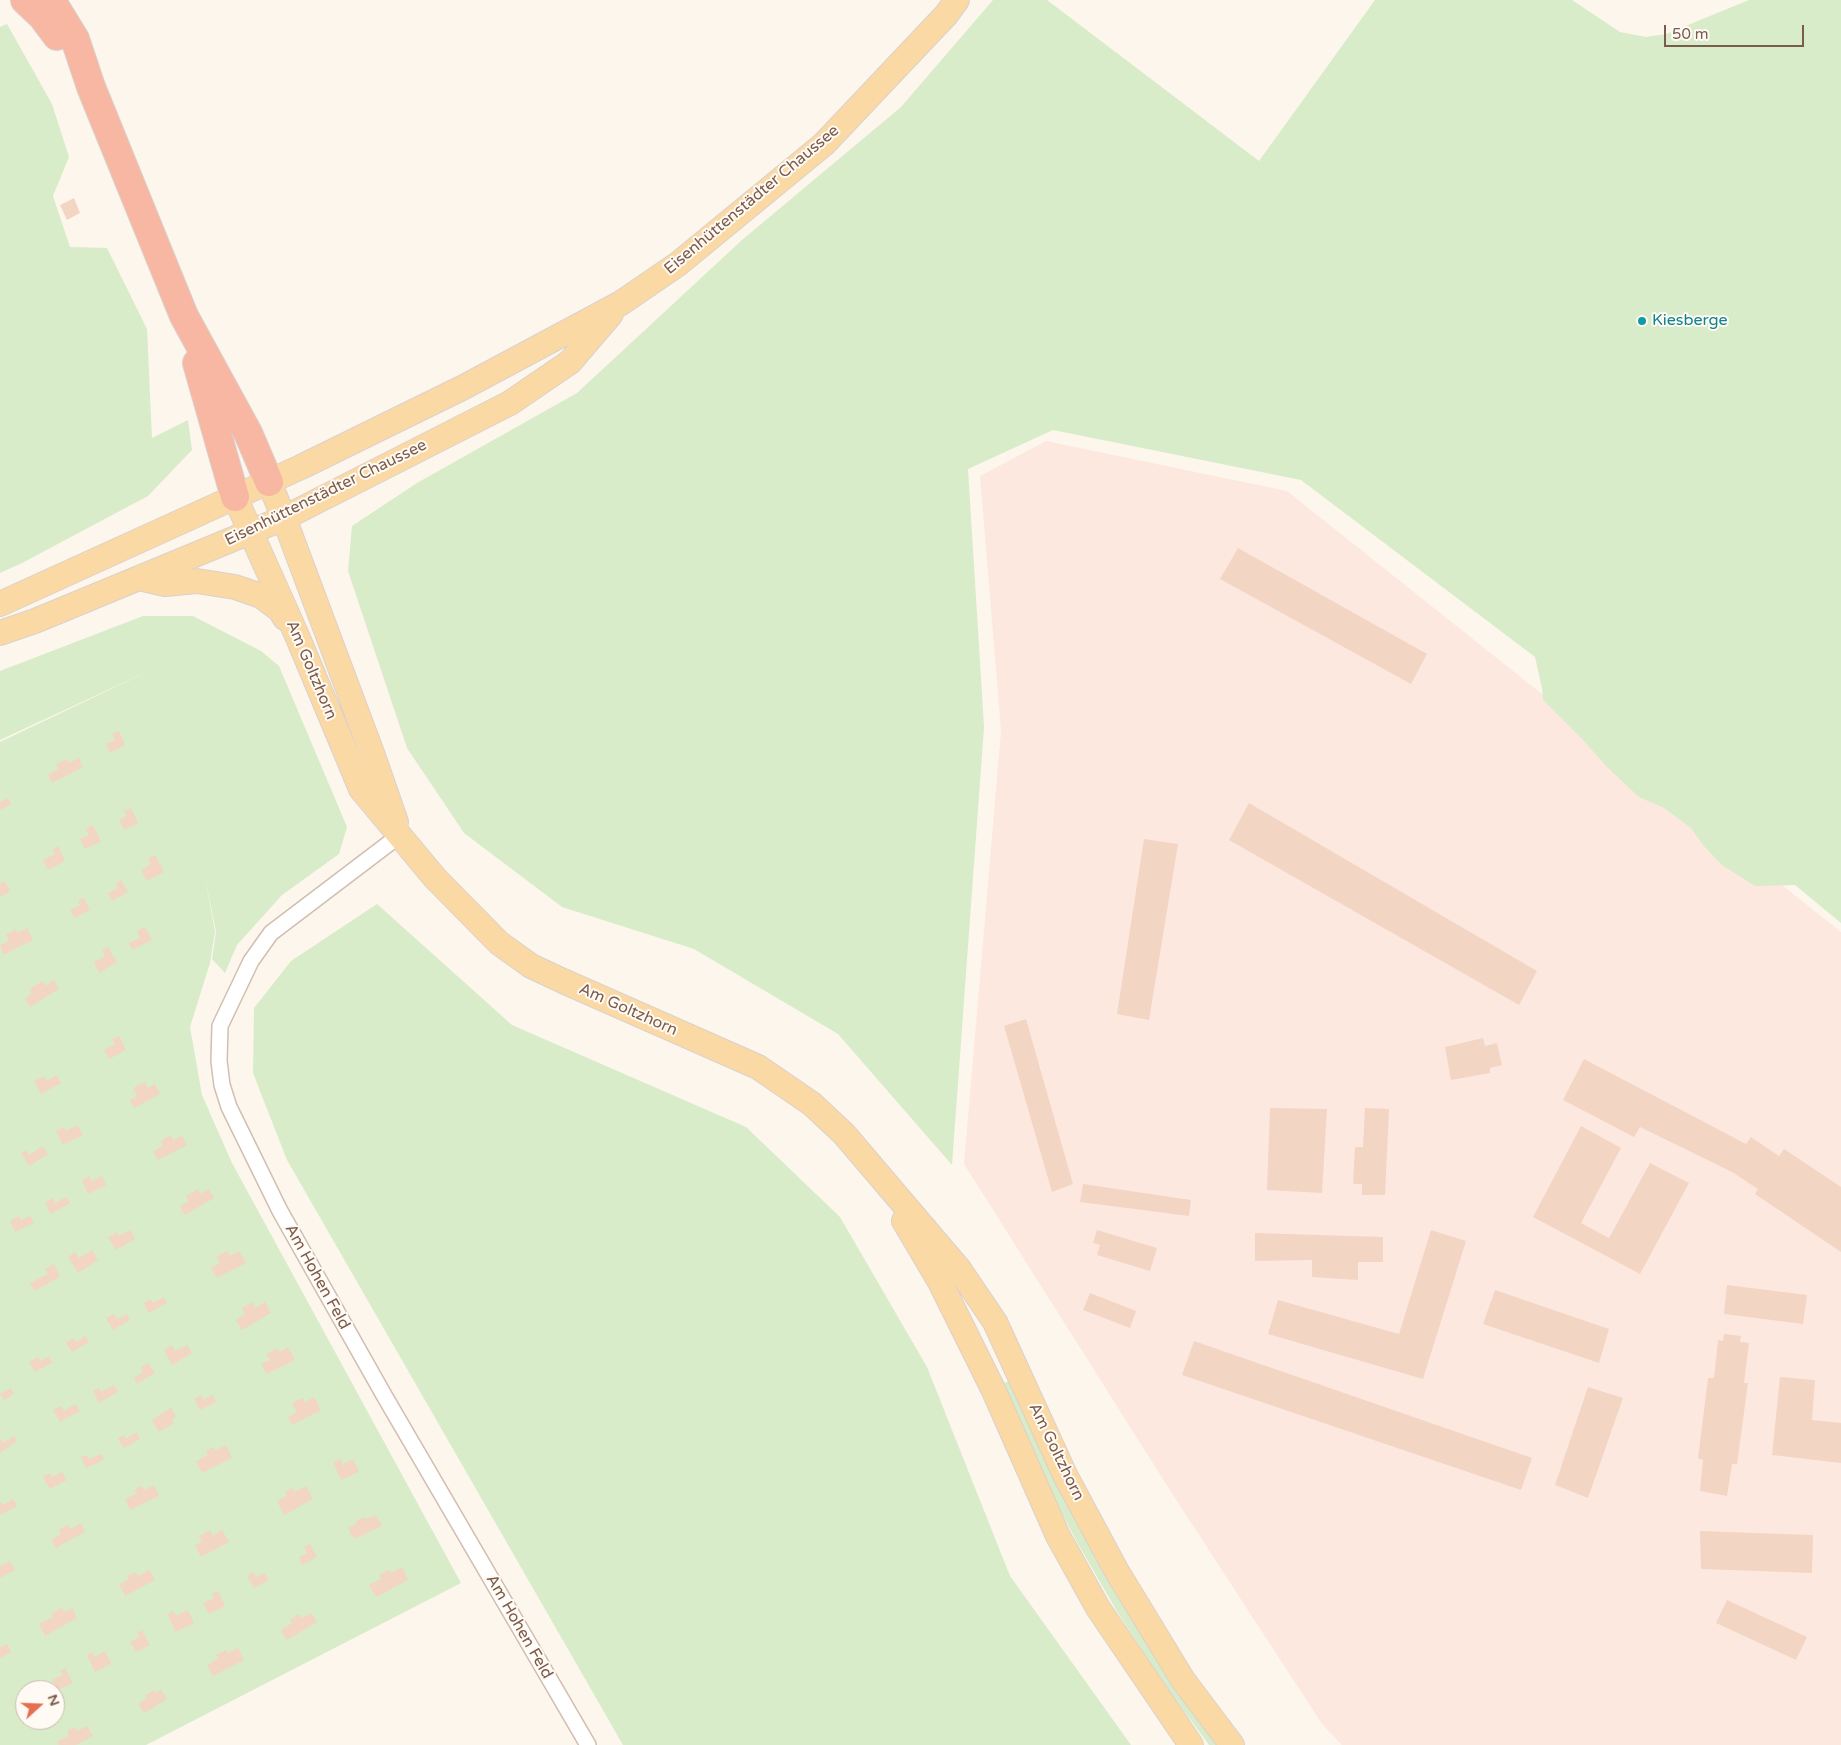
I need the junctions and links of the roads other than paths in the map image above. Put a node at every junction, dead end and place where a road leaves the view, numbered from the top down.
1 (25, 0) edge
2 (51, 0) edge
3 (957, 0) edge
4 (91, 88) junction
5 (621, 303) junction
6 (184, 316) junction
7 (269, 482) junction
8 (235, 497) junction
9 (284, 518) junction
10 (251, 532) junction
11 (138, 578) junction
12 (0, 604) edge
13 (0, 633) edge
14 (298, 638) junction
15 (400, 835) junction
16 (872, 1165) junction
17 (588, 1745) edge
18 (1191, 1745) edge
19 (1232, 1745) edge

1 - 4 highway
2 - 4 highway
3 - 5 main road, Eisenhüttenstädter Chaussee
4 - 6 highway
5 - 7 main road, Eisenhüttenstädter Chaussee
5 - 9 main road, Eisenhüttenstädter Chaussee
6 - 7 highway
6 - 8 highway
7 - 8 main road, Eisenhüttenstädter Chaussee
7 - 9 main road, Am Goltzhorn
8 - 10 main road, Am Goltzhorn
8 - 12 main road, Eisenhüttenstädter Chaussee
9 - 10 main road, Eisenhüttenstädter Chaussee
9 - 15 main road, Am Goltzhorn
10 - 11 main road, Eisenhüttenstädter Chaussee
10 - 14 main road, Am Goltzhorn
11 - 13 main road, Eisenhüttenstädter Chaussee
11 - 14 main road
14 - 15 main road, Am Goltzhorn
15 - 16 main road, Am Goltzhorn
15 - 17 street, Am Hohen Feld
16 - 18 main road, Am Goltzhorn
16 - 19 main road, Am Goltzhorn

